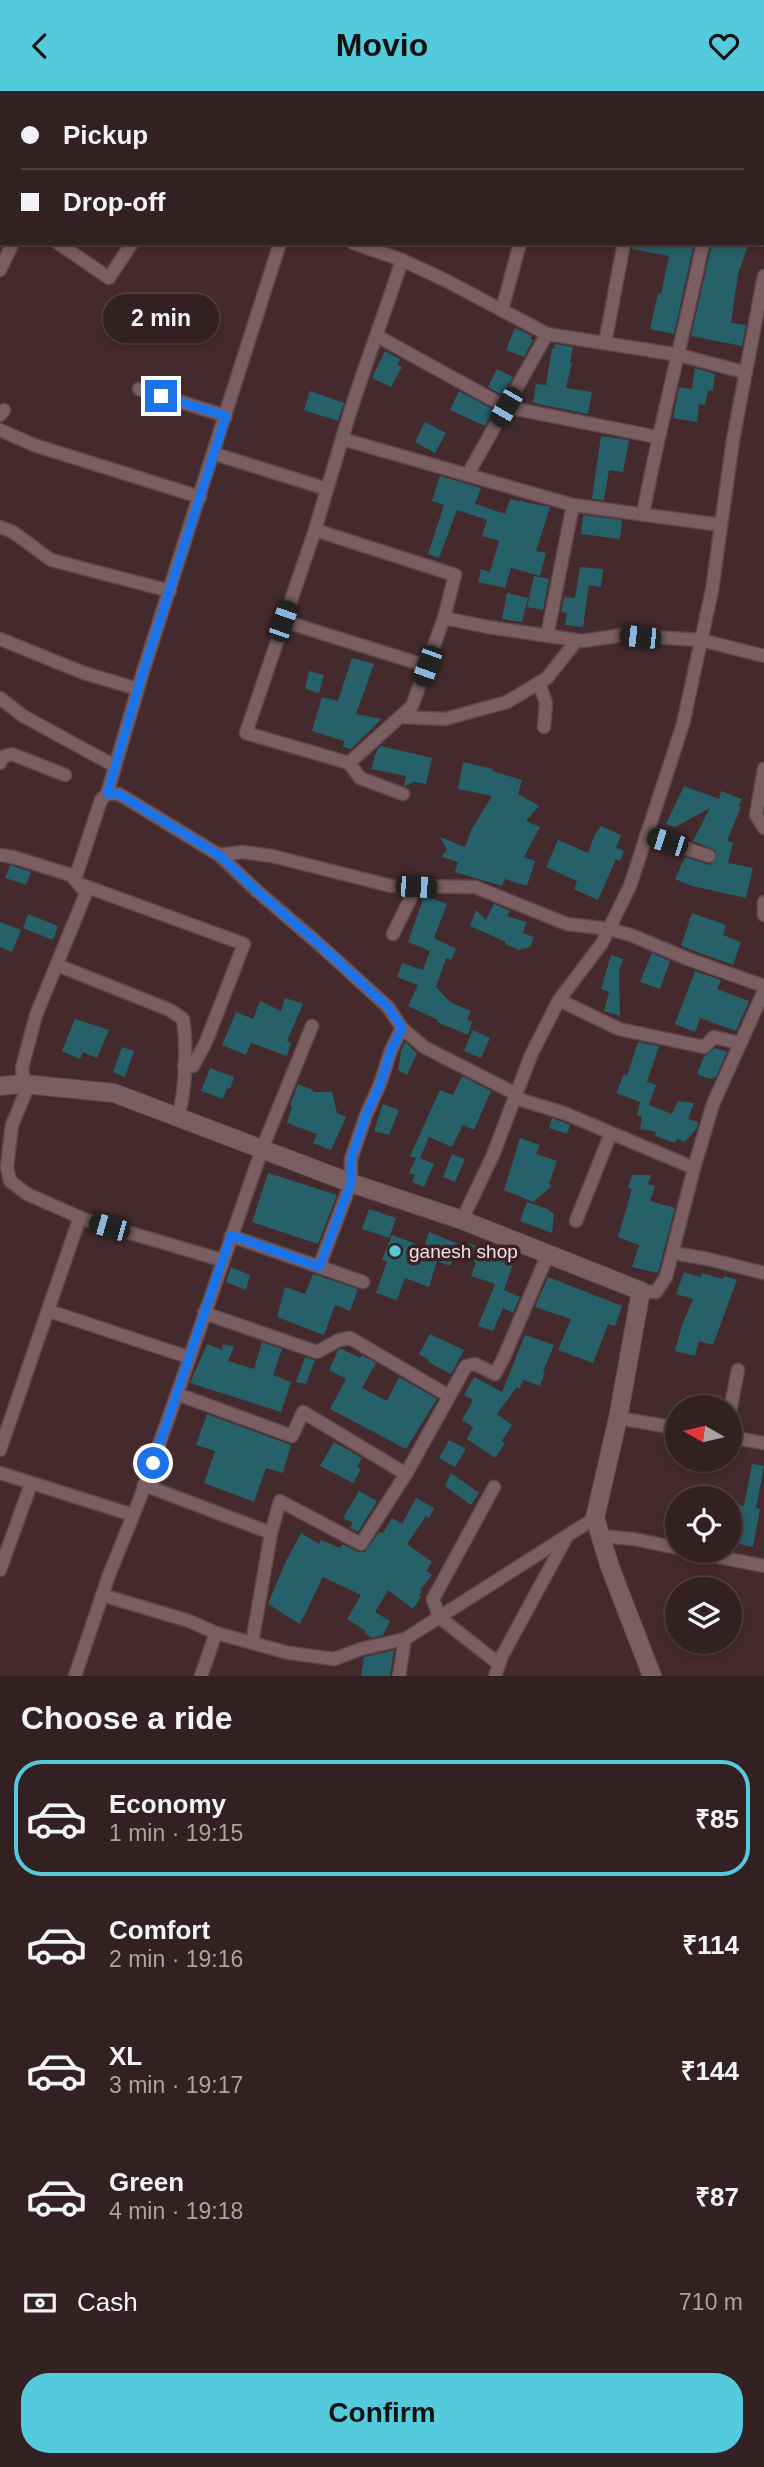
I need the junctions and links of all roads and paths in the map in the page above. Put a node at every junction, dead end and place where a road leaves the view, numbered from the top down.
1 (12, 245) edge
2 (61, 245) edge
3 (131, 245) edge
4 (279, 245) edge
5 (519, 245) edge
6 (624, 245) edge
7 (703, 245) edge
8 (377, 247) edge
9 (402, 260) junction
10 (0, 270) edge
11 (764, 276) edge
12 (502, 310) junction
13 (547, 334) junction
14 (377, 336) junction
15 (605, 343) junction
16 (679, 355) junction
17 (744, 372) junction
18 (139, 389) dead end
19 (506, 407) junction
20 (226, 416) junction
21 (0, 430) edge
22 (657, 437) junction
23 (342, 439) junction
24 (215, 454) junction
25 (468, 474) junction
26 (327, 489) junction
27 (200, 497) junction
28 (573, 505) junction
29 (643, 514) junction
30 (721, 525) junction
31 (0, 527) edge
32 (315, 530) junction
33 (170, 591) junction
34 (444, 618) junction
35 (283, 621) junction
36 (547, 636) junction
37 (0, 639) edge
38 (577, 640) junction
39 (701, 641) junction
40 (764, 656) edge
41 (427, 666) junction
42 (539, 683) junction
43 (138, 689) junction
44 (0, 698) edge
45 (400, 717) junction
46 (544, 727) dead end
47 (0, 763) edge
48 (349, 763) junction
49 (115, 766) junction
50 (764, 769) edge
51 (65, 775) dead end
52 (107, 794) junction
53 (403, 794) dead end
54 (764, 828) edge
55 (646, 835) junction
56 (0, 855) edge
57 (219, 855) junction
58 (709, 856) dead end
59 (78, 882) junction
60 (416, 887) junction
61 (764, 902) edge
62 (764, 915) edge
63 (609, 929) junction
64 (393, 934) dead end
65 (57, 965) junction
66 (764, 988) edge
67 (559, 1000) junction
68 (312, 1026) dead end
69 (402, 1028) junction
70 (739, 1043) junction
71 (184, 1066) junction
72 (24, 1084) junction
73 (0, 1086) edge
74 (515, 1096) junction
75 (178, 1116) junction
76 (12, 1125) junction
77 (611, 1133) junction
78 (0, 1139) edge
79 (261, 1149) junction
80 (694, 1168) junction
81 (351, 1183) junction
82 (80, 1217) junction
83 (462, 1220) junction
84 (576, 1221) dead end
85 (231, 1235) junction
86 (673, 1253) junction
87 (548, 1254) junction
88 (222, 1260) junction
89 (319, 1267) junction
90 (764, 1273) edge
91 (363, 1282) dead end
92 (641, 1291) junction
93 (50, 1311) junction
94 (204, 1313) junction
95 (188, 1357) junction
96 (738, 1370) dead end
97 (177, 1394) junction
98 (733, 1395) edge
99 (449, 1397) junction
100 (618, 1418) junction
101 (665, 1426) edge
102 (742, 1439) edge
103 (764, 1443) edge
104 (0, 1450) edge
105 (0, 1473) edge
106 (406, 1474) junction
107 (31, 1484) junction
108 (145, 1485) junction
109 (494, 1487) dead end
110 (133, 1515) junction
111 (597, 1527) junction
112 (271, 1533) junction
113 (566, 1539) junction
114 (665, 1545) edge
115 (742, 1562) edge
116 (1, 1563) edge
117 (764, 1566) edge
118 (102, 1595) junction
119 (439, 1618) junction
120 (216, 1633) junction
121 (405, 1639) junction
122 (252, 1643) junction
123 (497, 1670) edge
124 (75, 1676) edge
125 (201, 1676) edge
126 (399, 1676) edge
127 (652, 1676) edge

1 - 10 street
2 - 3 street
4 - 20 street
5 - 12 street
6 - 15 street
7 - 16 street
8 - 9 street
9 - 12 street
9 - 14 street
11 - 17 street
12 - 13 street
13 - 15 street
13 - 19 street
14 - 19 street
14 - 23 street
15 - 16 street
16 - 17 street
16 - 22 street
17 - 30 street
18 - 20 street
19 - 22 street
19 - 25 street
20 - 24 street
21 - 27 street
22 - 29 street
23 - 25 street
23 - 26 street
24 - 26 street
24 - 27 street
25 - 28 street
26 - 32 street
27 - 33 street
28 - 29 street
28 - 36 street
29 - 30 street
30 - 39 street
31 - 33 street
32 - 34 street
32 - 35 street
33 - 43 street
34 - 36 street
34 - 41 street
35 - 41 street
35 - 48 street
36 - 38 street
37 - 43 street
38 - 39 street
38 - 42 street
39 - 40 street
39 - 55 street
41 - 45 street
42 - 45 street
42 - 46 street
43 - 49 street
44 - 49 street
45 - 48 street
47 - 51 street
48 - 53 street
49 - 52 street
50 - 54 street
52 - 57 street
52 - 59 street
55 - 58 street
55 - 63 street
56 - 59 street
57 - 60 street
57 - 69 street
59 - 65 street
59 - 71 street
60 - 63 street
60 - 64 street
61 - 62 street
63 - 66 street
63 - 67 street
65 - 71 street
65 - 72 street
66 - 70 street
67 - 70 street
67 - 74 street
68 - 79 street
69 - 74 street
69 - 81 street
70 - 80 street
71 - 75 street
72 - 73 street
72 - 75 street
72 - 76 street
74 - 77 street
74 - 83 street
75 - 79 street
76 - 78 street
76 - 82 street
77 - 80 street
77 - 84 street
79 - 81 street
79 - 85 street
80 - 86 street
81 - 83 street
81 - 89 street
82 - 88 street
82 - 93 street
83 - 87 street
85 - 88 street
85 - 89 street
86 - 90 street
86 - 92 street
87 - 92 street
87 - 99 street
88 - 94 street
89 - 91 street
92 - 100 street
93 - 95 street
93 - 104 street
94 - 95 street
94 - 99 street
95 - 97 street
96 - 98 street
97 - 106 street
97 - 108 street
99 - 106 street
100 - 101 street
100 - 111 street
102 - 103 street
105 - 107 street
106 - 112 street
107 - 110 street
107 - 116 street
108 - 110 street
108 - 112 street
109 - 119 street
110 - 118 street
111 - 113 street
111 - 114 street
111 - 127 street
112 - 122 street
113 - 119 street
113 - 123 street
115 - 117 street
118 - 120 street
118 - 124 street
119 - 121 street
119 - 123 street
120 - 122 street
120 - 125 street
121 - 122 street
121 - 126 street

